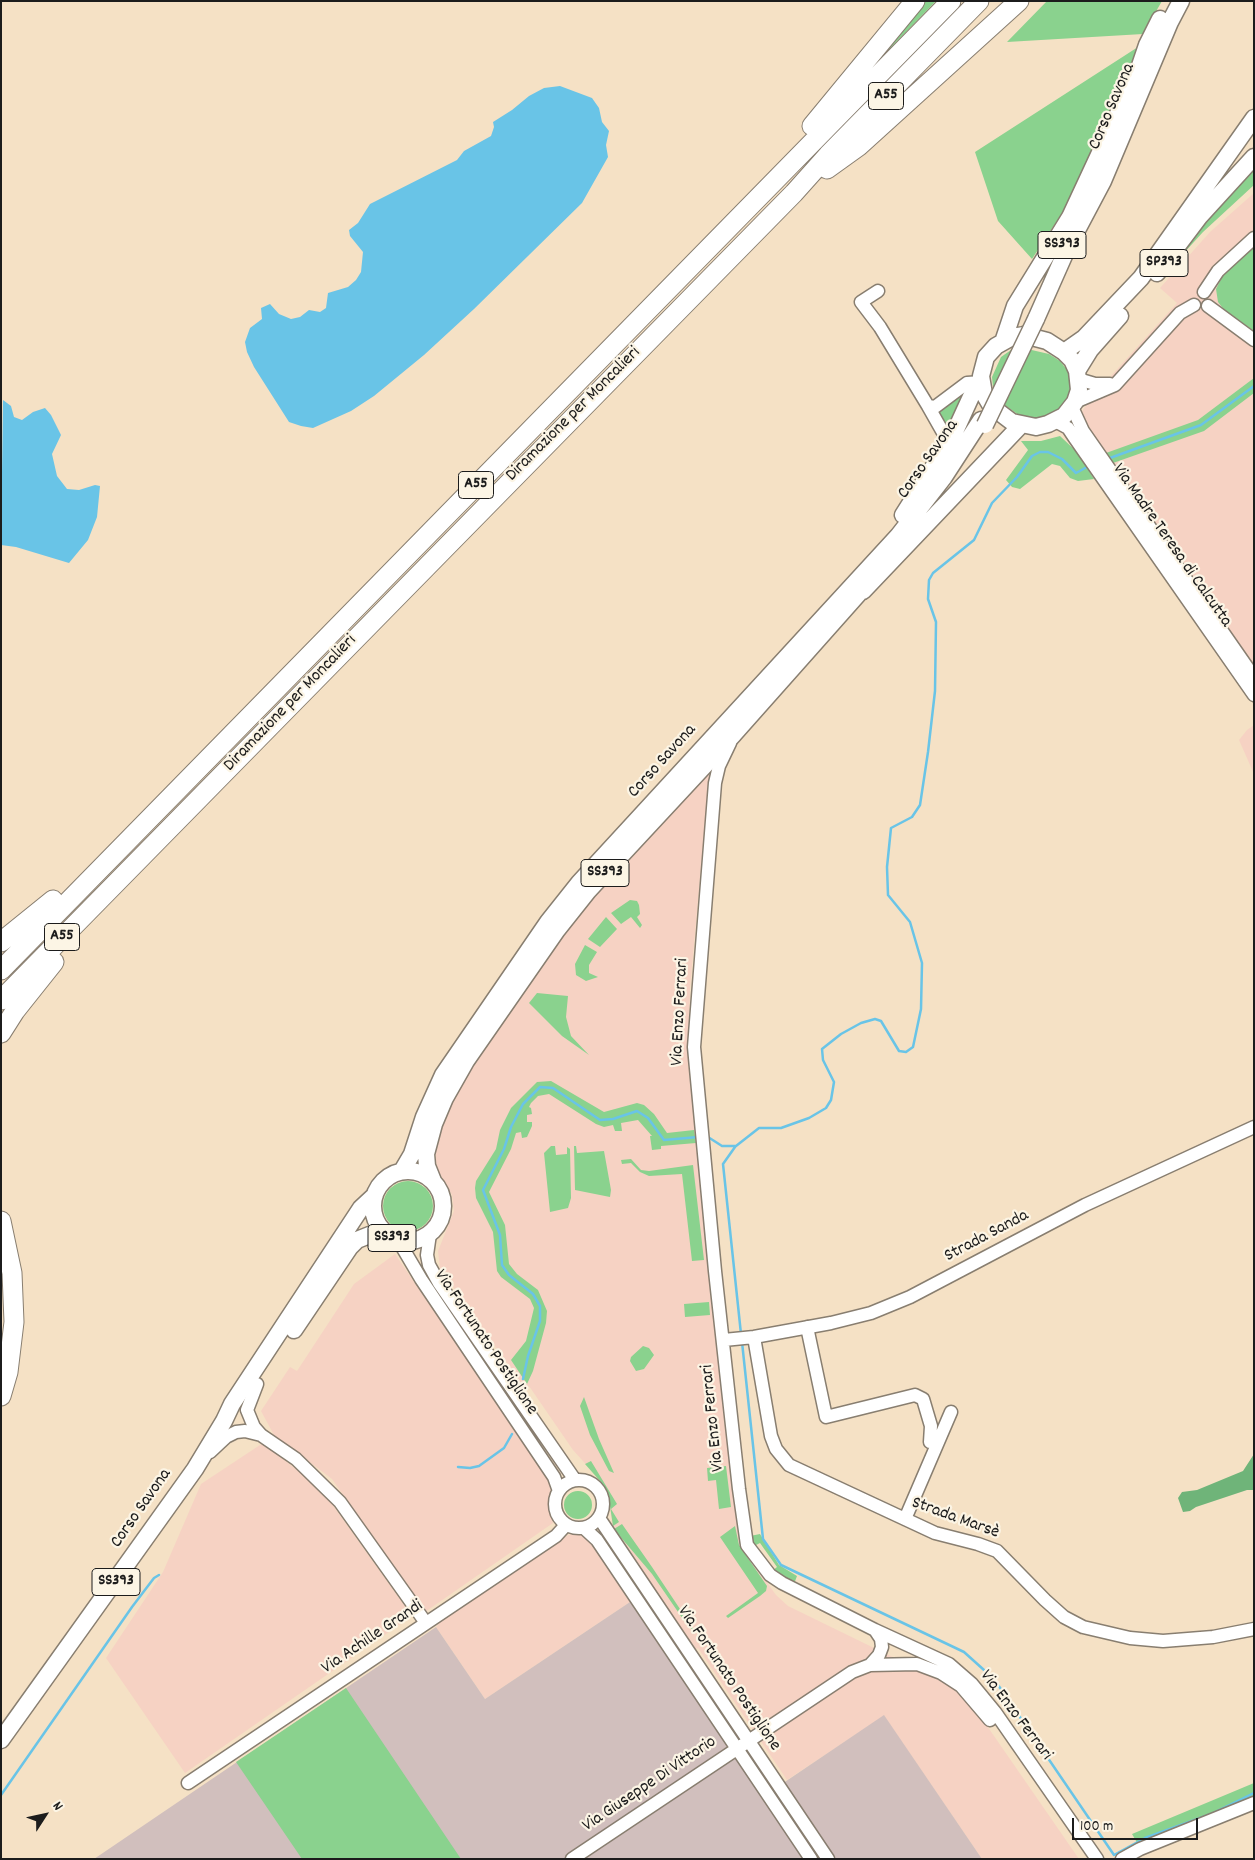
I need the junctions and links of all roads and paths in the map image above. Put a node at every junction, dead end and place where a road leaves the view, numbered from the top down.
1 (915, 1) edge
2 (951, 1) edge
3 (979, 1) edge
4 (1019, 1) edge
5 (1169, 1) edge
6 (1181, 1) edge
7 (1135, 77) junction
8 (1134, 112) junction
9 (1254, 118) edge
10 (1254, 157) edge
11 (794, 193) junction
12 (724, 234) junction
13 (1254, 238) edge
14 (878, 291) dead end
15 (1204, 292) junction
16 (1194, 305) junction
17 (1208, 306) junction
18 (1033, 318) junction
19 (1254, 340) edge
20 (1047, 341) junction
21 (1003, 342) junction
22 (1064, 352) junction
23 (1078, 375) junction
24 (982, 382) junction
25 (1115, 385) junction
26 (1074, 405) junction
27 (928, 406) junction
28 (1055, 421) junction
29 (1020, 425) junction
30 (949, 443) junction
31 (847, 600) junction
32 (1254, 678) edge
33 (1254, 695) edge
34 (734, 734) junction
35 (107, 861) junction
36 (103, 895) junction
37 (1, 942) edge
38 (1, 970) edge
39 (1, 1000) edge
40 (1, 1033) edge
41 (1254, 1127) edge
42 (402, 1171) junction
43 (433, 1181) junction
44 (374, 1194) junction
45 (1, 1220) edge
46 (430, 1234) junction
47 (394, 1238) junction
48 (807, 1328) junction
49 (747, 1338) junction
50 (724, 1340) junction
51 (257, 1384) junction
52 (1, 1396) edge
53 (952, 1412) dead end
54 (224, 1421) junction
55 (261, 1435) junction
56 (930, 1442) dead end
57 (195, 1469) junction
58 (575, 1480) junction
59 (559, 1491) junction
60 (599, 1518) junction
61 (904, 1519) junction
62 (566, 1525) junction
63 (584, 1528) junction
64 (426, 1623) junction
65 (1254, 1629) edge
66 (875, 1630) junction
67 (870, 1665) junction
68 (1012, 1736) junction
69 (1, 1740) edge
70 (743, 1744) junction
71 (190, 1780) dead end
72 (1254, 1803) edge
73 (572, 1859) edge
74 (811, 1859) edge
75 (828, 1859) edge
76 (1097, 1859) edge
77 (1122, 1859) edge

1 - 12 highway
2 - 12 highway, Diramazione per Moncalieri / A55
3 - 11 highway, Diramazione per Moncalieri / A55
4 - 11 highway
5 - 7 main road, Corso Savona / SS393
6 - 8 main road, Corso Savona / SS393
7 - 18 main road, Corso Savona / SS393
7 - 21 main road
8 - 18 main road, Corso Savona / SS393
8 - 20 main road
9 - 22 main road, SP393
10 - 23 main road, SP393
11 - 36 highway, Diramazione per Moncalieri / A55
12 - 35 highway, Diramazione per Moncalieri / A55
13 - 15 street
14 - 27 street
15 - 16 street
15 - 17 street
16 - 17 street
16 - 25 street
17 - 19 street
18 - 31 main road, Corso Savona / SS393, bridge
20 - 21 main road
20 - 22 main road
21 - 24 main road
22 - 23 main road
23 - 25 street
23 - 26 main road
24 - 27 street
24 - 29 main road
24 - 30 main road
25 - 26 street
26 - 28 main road
26 - 32 street, Via Madre Teresa di Calcutta
27 - 30 street
28 - 29 main road
28 - 33 street, Via Madre Teresa di Calcutta
29 - 31 main road
30 - 31 main road
31 - 34 main road, Corso Savona / SS393
31 - 42 main road, Corso Savona / SS393
34 - 43 main road, Corso Savona / SS393
34 - 50 street, Via Enzo Ferrari
35 - 37 highway
35 - 38 highway, Diramazione per Moncalieri / A55
36 - 39 highway, Diramazione per Moncalieri / A55
36 - 40 highway
41 - 48 street, Strada Sanda
42 - 43 main road
42 - 44 main road, Corso Savona / SS393
43 - 46 main road, Corso Savona / SS393
44 - 47 main road, SS393
44 - 54 main road, Corso Savona / SS393
45 - 52 highway
46 - 47 main road, Corso Savona / SS393
46 - 58 street, Via Fortunato Postiglione
47 - 51 main road, Corso Savona / SS393
47 - 59 street, Via Fortunato Postiglione
48 - 49 street, Strada Sanda
48 - 56 street
49 - 50 street, Strada Sanda
49 - 61 street, Strada Marsè
50 - 66 street, Via Enzo Ferrari
51 - 54 main road, Corso Savona / SS393
51 - 55 street
53 - 61 street
54 - 57 main road, Corso Savona / SS393
55 - 57 street
55 - 64 street
57 - 69 main road, Corso Savona / SS393
58 - 59 street
58 - 60 street
59 - 62 street
60 - 63 street
60 - 70 street, Via Fortunato Postiglione
61 - 65 street, Strada Marsè
62 - 63 street
62 - 64 street, Via Achille Grandi
63 - 70 street, Via Fortunato Postiglione
64 - 71 street, Via Achille Grandi
66 - 67 street
66 - 68 street, Via Enzo Ferrari
67 - 68 street
67 - 70 street, Via Giuseppe Di Vittorio
68 - 76 street, Via Enzo Ferrari
70 - 73 street, Via Giuseppe Di Vittorio
70 - 74 street, Via Fortunato Postiglione
70 - 75 street, Via Fortunato Postiglione
72 - 77 street

